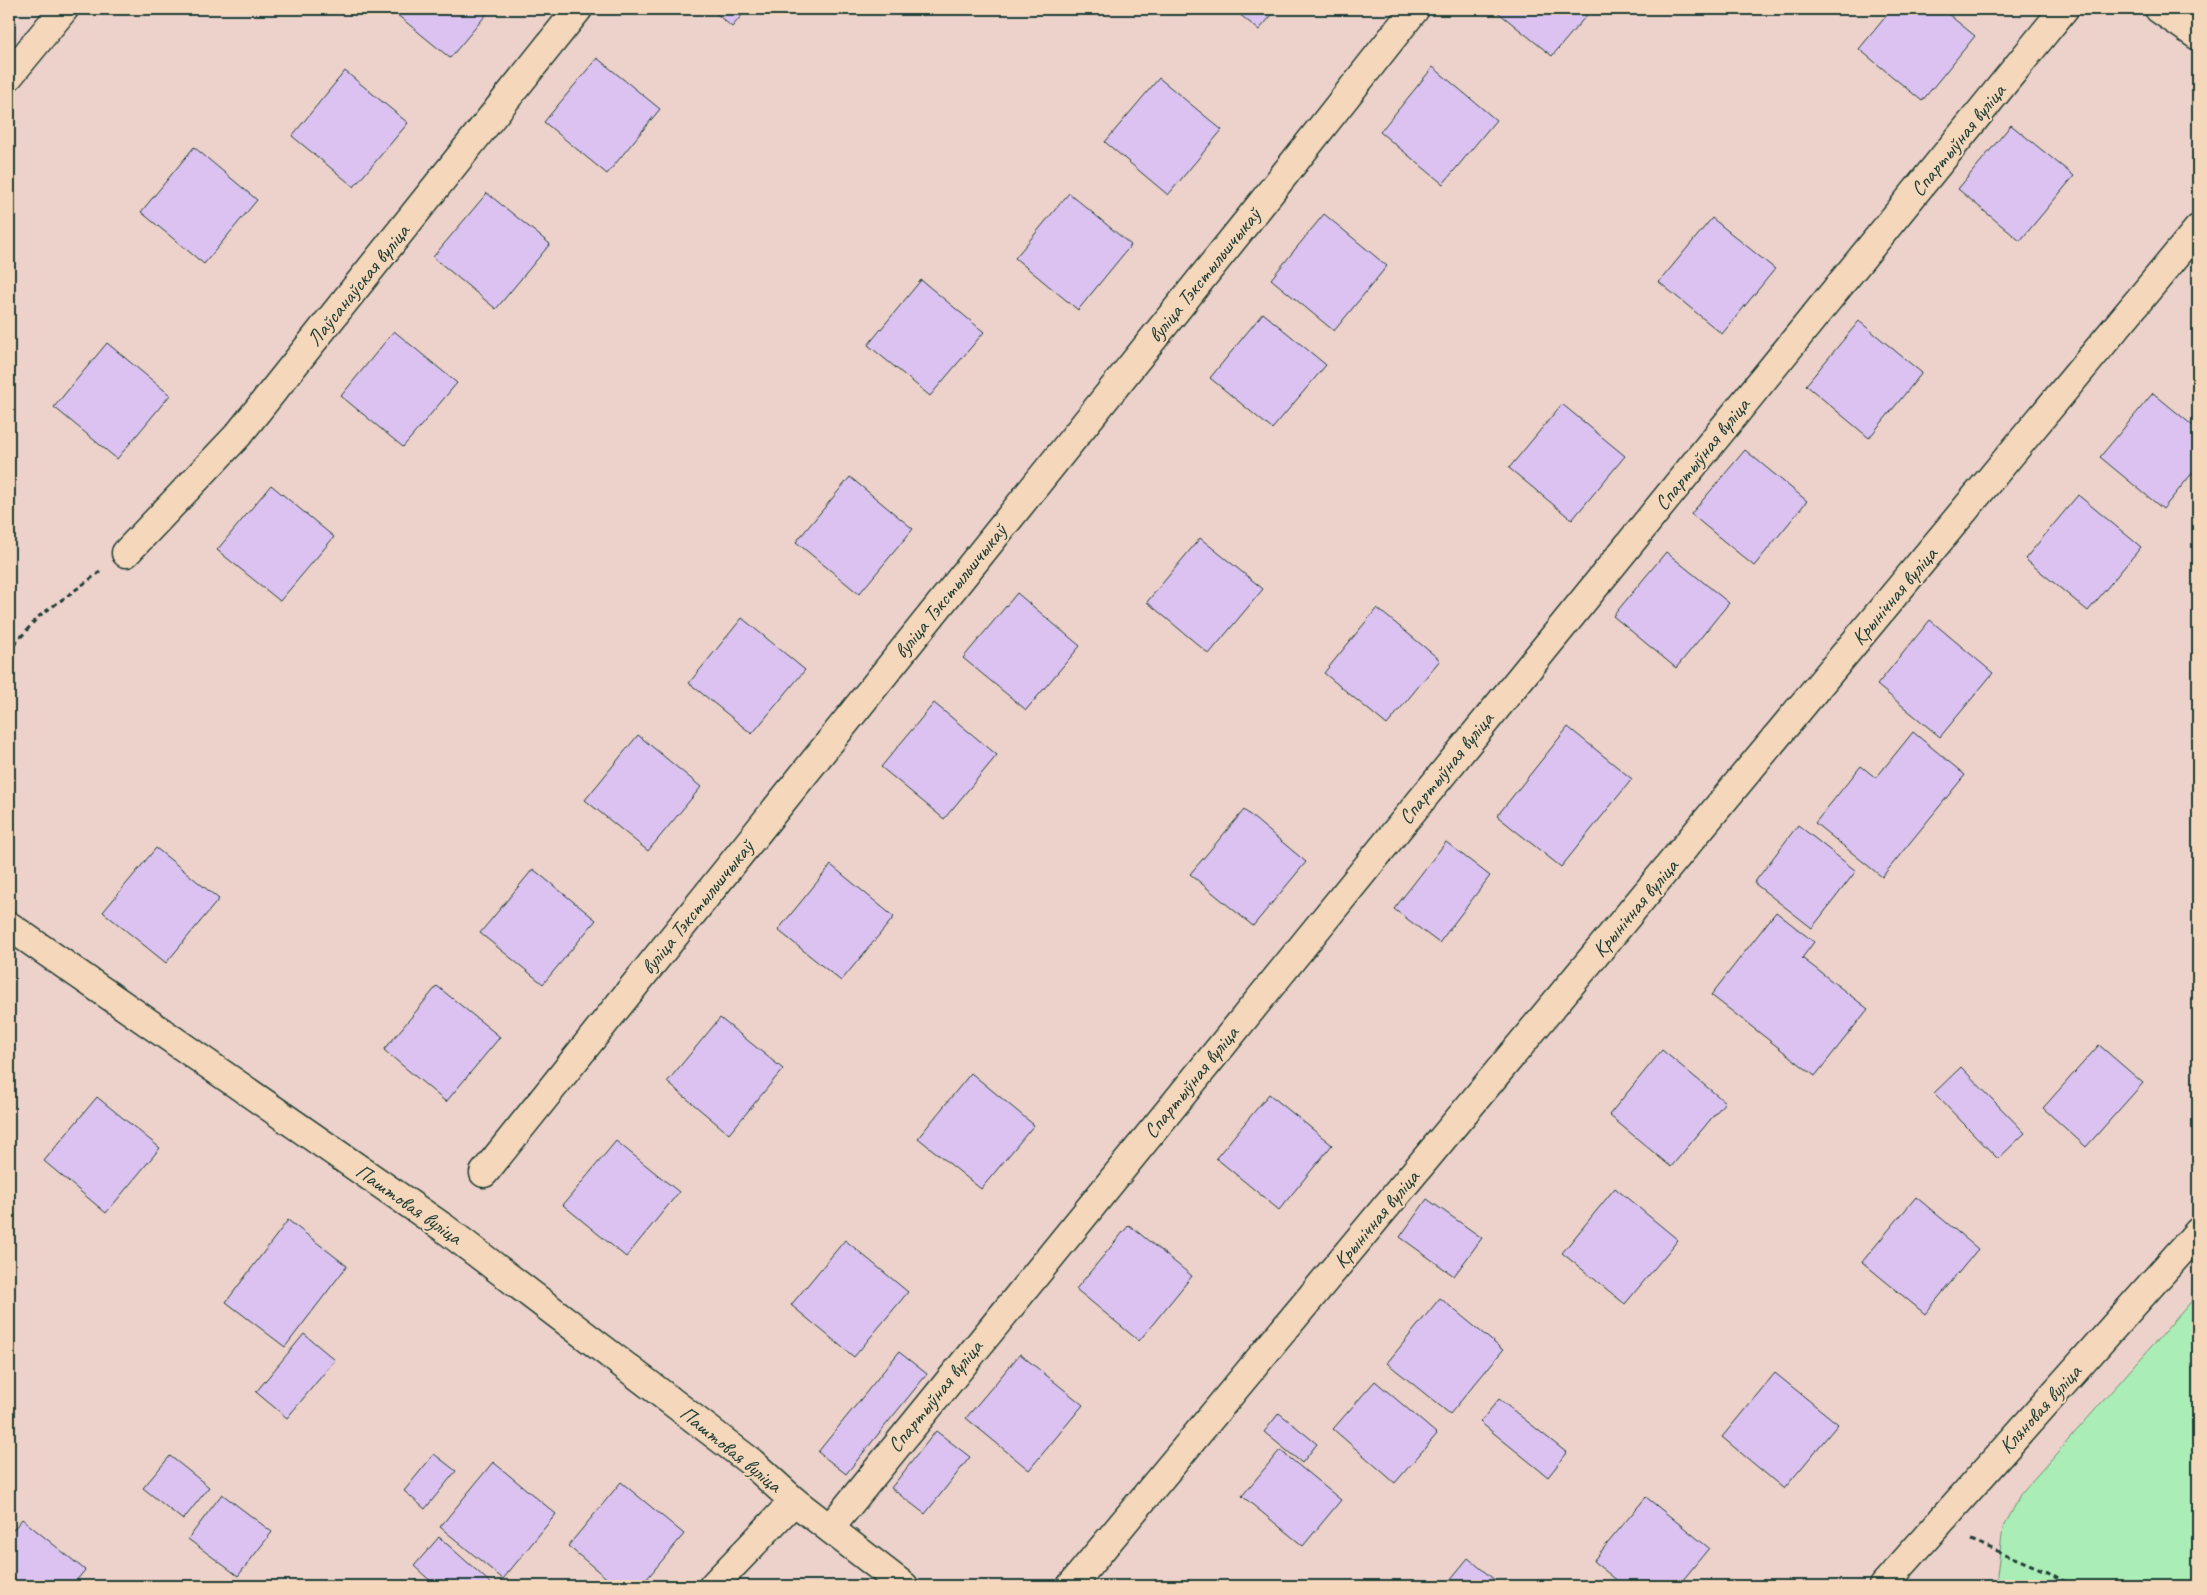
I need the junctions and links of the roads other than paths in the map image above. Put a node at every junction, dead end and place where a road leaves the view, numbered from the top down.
1 (64, 9) edge
2 (578, 9) edge
3 (1415, 9) edge
4 (2064, 9) edge
5 (2159, 9) edge
6 (2198, 36) edge
7 (9, 76) edge
8 (2198, 229) edge
9 (126, 553) road end
10 (9, 926) edge
11 (484, 1173) dead end
12 (2198, 1232) edge
13 (794, 1501) junction
14 (830, 1528) junction
15 (714, 1586) edge
16 (904, 1586) edge
17 (1072, 1586) edge
18 (1883, 1586) edge

1 - 7 street
2 - 9 street, Лаўсанаўская вуліца
3 - 11 street, вуліца Тэкстыльшчыкаў
4 - 14 street, Спартыўная вуліца
5 - 6 street
8 - 17 street, Крынічная вуліца
10 - 13 street, Паштовая вуліца
12 - 18 street, Кляновая вуліца
13 - 14 street, Паштовая вуліца
13 - 15 street, Паштовая вуліца
14 - 16 street, Паштовая вуліца

